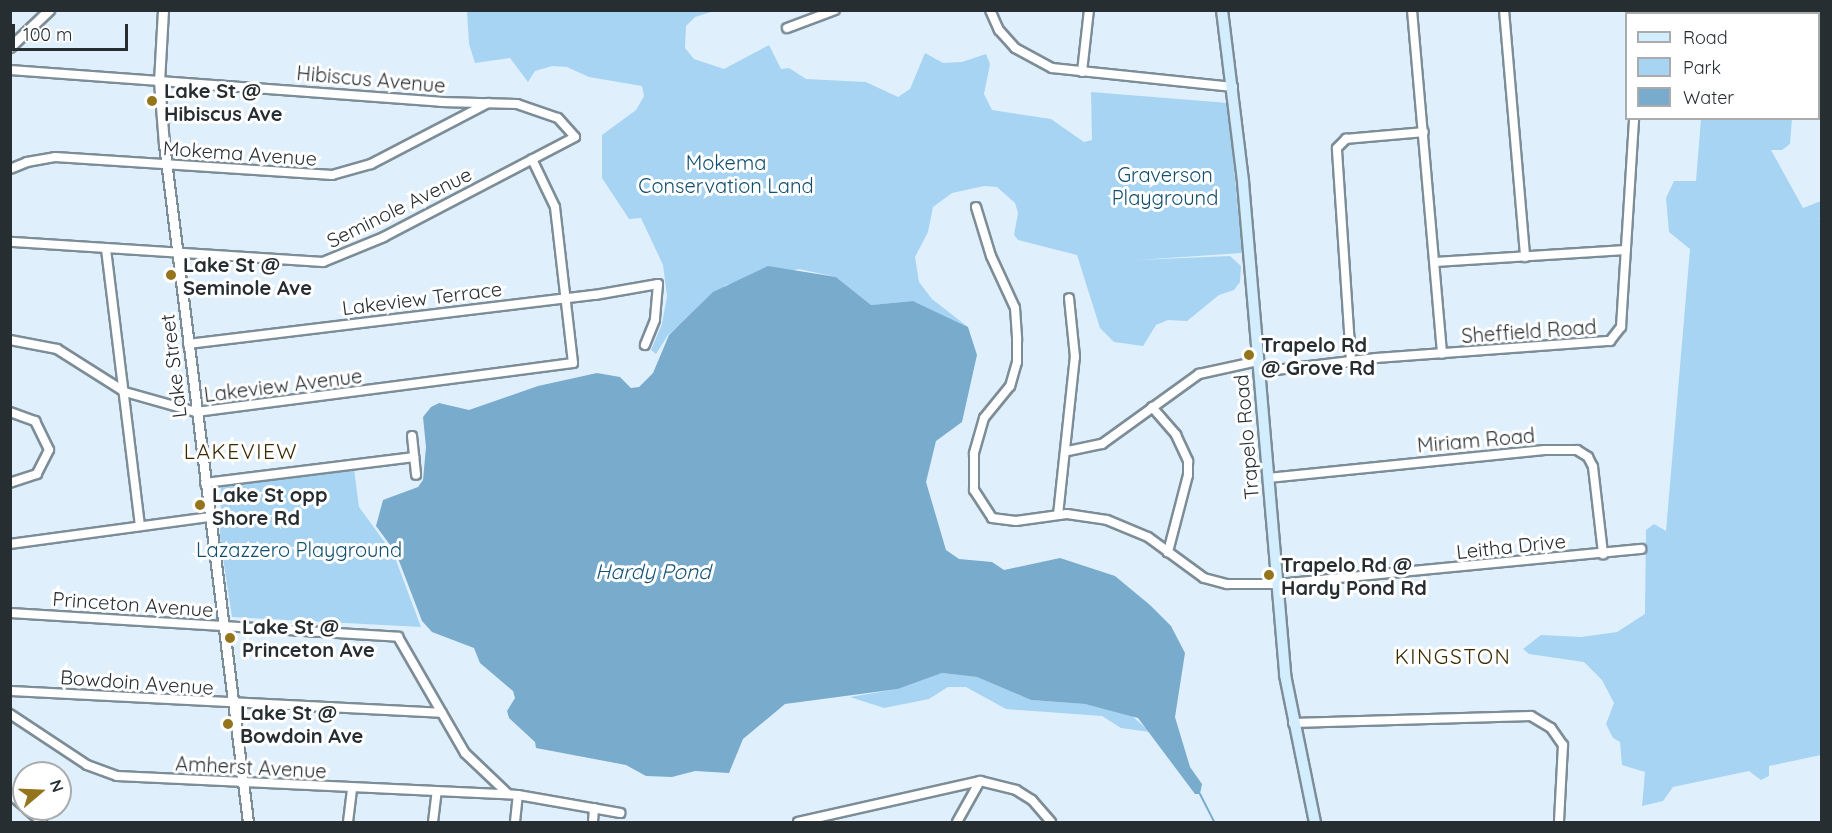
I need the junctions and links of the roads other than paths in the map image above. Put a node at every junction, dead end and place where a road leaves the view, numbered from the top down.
1 (49, 10) edge
2 (163, 10) edge
3 (835, 10) edge
4 (990, 10) edge
5 (1089, 10) edge
6 (1222, 10) edge
7 (1412, 10) edge
8 (1504, 10) edge
9 (787, 28) dead end
10 (10, 47) edge
11 (10, 70) edge
12 (1082, 72) junction
13 (159, 81) junction
14 (1233, 87) junction
15 (489, 103) junction
16 (1634, 120) edge
17 (1424, 132) junction
18 (575, 136) joint
19 (532, 159) junction
20 (166, 165) junction
21 (10, 169) edge
22 (976, 207) dead end
23 (10, 242) edge
24 (106, 249) junction
25 (1626, 250) junction
26 (177, 255) junction
27 (1525, 257) junction
28 (1435, 262) junction
29 (565, 298) junction
30 (1069, 298) dead end
31 (10, 340) edge
32 (188, 344) junction
33 (645, 345) dead end
34 (1442, 354) junction
35 (1351, 361) junction
36 (1259, 367) junction
37 (125, 392) junction
38 (1152, 407) junction
39 (10, 412) edge
40 (196, 412) junction
41 (412, 436) dead end
42 (1068, 451) junction
43 (414, 457) junction
44 (416, 475) dead end
45 (1268, 478) junction
46 (10, 483) edge
47 (205, 483) junction
48 (1058, 515) junction
49 (210, 517) junction
50 (140, 526) junction
51 (10, 544) edge
52 (1641, 549) dead end
53 (1167, 552) junction
54 (1603, 554) junction
55 (1277, 584) junction
56 (10, 613) edge
57 (223, 627) junction
58 (10, 691) edge
59 (233, 705) junction
60 (441, 713) junction
61 (10, 714) edge
62 (1293, 723) junction
63 (980, 781) junction
64 (243, 783) junction
65 (352, 788) junction
66 (437, 792) junction
67 (508, 794) junction
68 (518, 795) junction
69 (594, 808) junction
70 (620, 813) dead end
71 (248, 822) edge
72 (348, 822) edge
73 (433, 822) edge
74 (515, 822) edge
75 (592, 822) edge
76 (798, 822) edge
77 (957, 822) edge
78 (1051, 822) edge
79 (1315, 822) edge
80 (1559, 822) edge

1 - 10 street
2 - 13 street, Lake Street
3 - 9 street
4 - 12 street
5 - 12 street
6 - 14 main road, Trapelo Road
7 - 17 street
8 - 27 street
11 - 13 street, Hibiscus Avenue
12 - 14 street
13 - 15 street, Hibiscus Avenue
13 - 20 street, Lake Street
14 - 36 main road, Trapelo Road
15 - 18 street, Hibiscus Avenue
15 - 20 street, Mokema Avenue
16 - 25 street, Sheffield Road
17 - 28 street
17 - 35 street
18 - 19 street, Seminole Avenue
19 - 26 street, Seminole Avenue
19 - 29 street
20 - 21 street, Mokema Avenue
20 - 26 street, Lake Street
22 - 48 street, Leitha Drive
23 - 24 street, Seminole Avenue
24 - 26 street, Seminole Avenue
24 - 37 street
25 - 27 street
25 - 34 street, Sheffield Road
26 - 32 street, Lake Street
27 - 28 street
28 - 34 street
29 - 32 street, Lakeview Terrace
29 - 33 street, Lakeview Terrace
29 - 40 street, Lakeview Avenue
30 - 42 street
31 - 37 street, Lakeview Avenue
32 - 40 street, Lake Street
34 - 35 street, Sheffield Road
35 - 36 street, Sheffield Road
36 - 38 street, Sheffield Road
36 - 45 main road, Trapelo Road
37 - 40 street, Lakeview Avenue
37 - 50 street
38 - 42 street, Sheffield Road
38 - 53 street
39 - 46 street
40 - 47 street, Lake Street
41 - 43 street
42 - 48 street
43 - 44 street
43 - 47 street
45 - 54 street, Miriam Road
45 - 55 main road, Trapelo Road
47 - 49 street, Lake Street
48 - 53 street, Leitha Drive
49 - 50 street
49 - 57 street, Lake Street
50 - 51 street
52 - 54 street, Leitha Drive
53 - 55 street, Leitha Drive
54 - 55 street, Leitha Drive
55 - 62 main road, Trapelo Road
56 - 57 street, Princeton Avenue
57 - 59 street, Lake Street
57 - 60 street, Princeton Avenue
58 - 59 street, Bowdoin Avenue
59 - 60 street, Bowdoin Avenue
59 - 64 street, Lake Street
60 - 67 street
61 - 64 street, Amherst Avenue
62 - 79 main road, Trapelo Road
62 - 80 street
63 - 76 street
63 - 77 street
63 - 78 street
64 - 65 street, Amherst Avenue
64 - 71 street, Lake Street
65 - 66 street, Amherst Avenue
65 - 72 street
66 - 67 street, Amherst Avenue
66 - 73 street
67 - 68 street, Amherst Avenue
68 - 69 street, Amherst Avenue
68 - 74 street
69 - 70 street, Amherst Avenue
69 - 75 street

